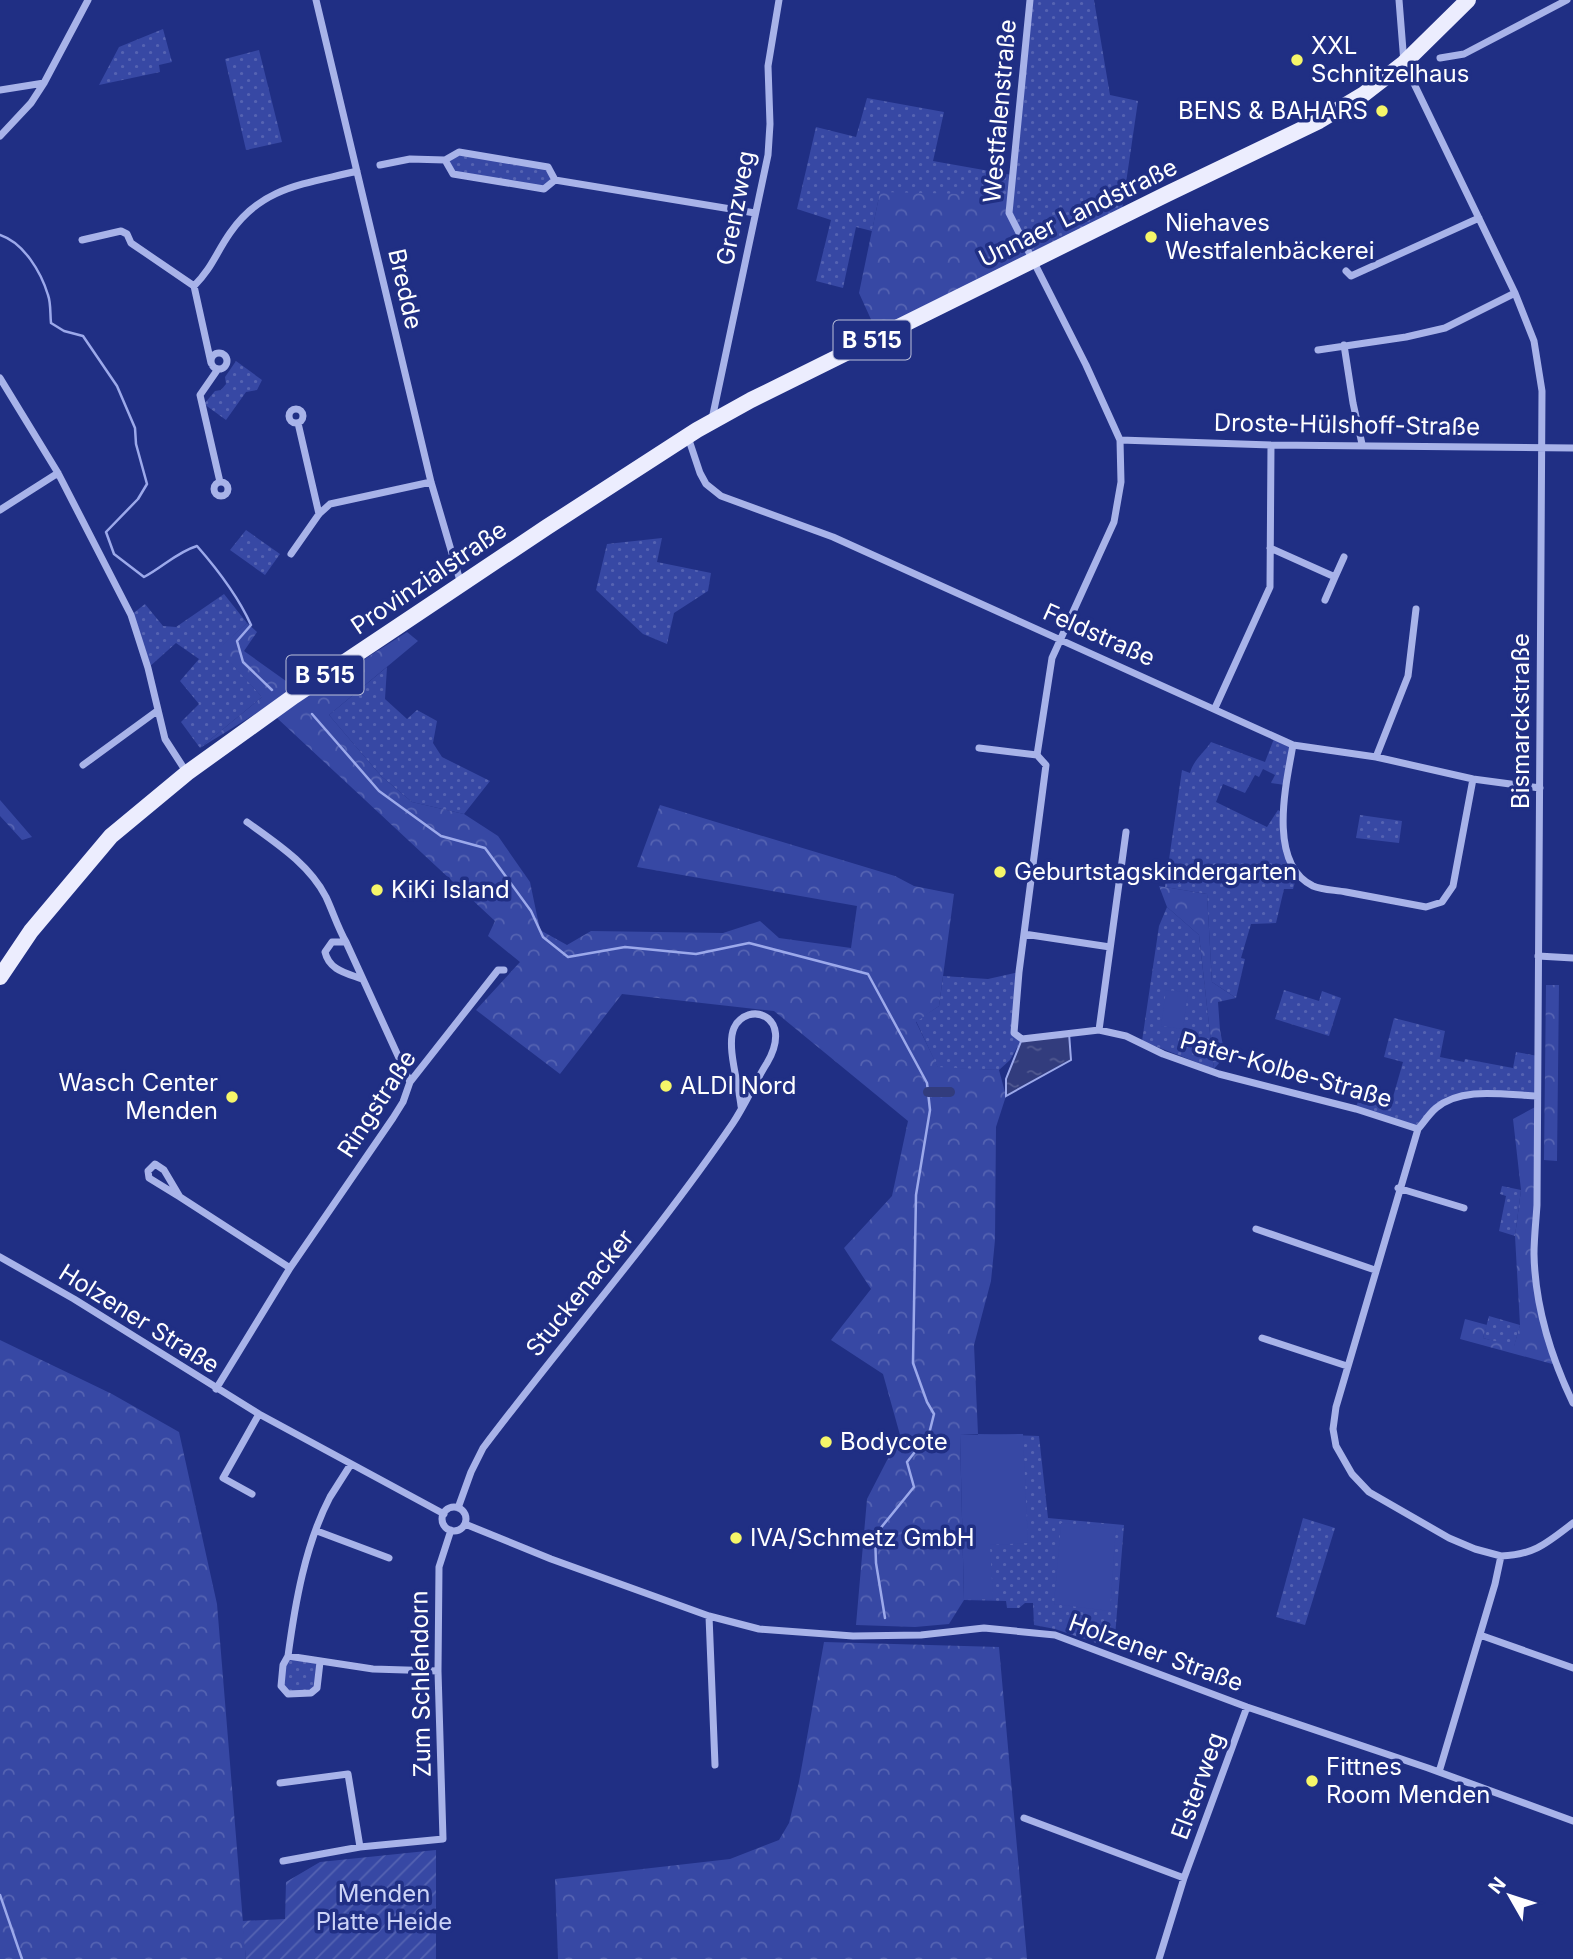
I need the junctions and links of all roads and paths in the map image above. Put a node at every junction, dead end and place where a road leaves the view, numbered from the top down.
1 (88, 0) edge
2 (316, 0) edge
3 (779, 0) edge
4 (1030, 0) edge
5 (1399, 0) edge
6 (1468, 0) edge
7 (1567, 0) edge
8 (1440, 58) dead end
9 (1404, 63) junction
10 (44, 83) junction
11 (0, 90) edge
12 (0, 135) edge
13 (445, 160) junction
14 (380, 165) dead end
15 (357, 171) junction
16 (555, 180) junction
17 (755, 213) junction
18 (1479, 218) junction
19 (82, 240) dead end
20 (1032, 262) junction
21 (1346, 271) dead end
22 (194, 286) junction
23 (1515, 293) junction
24 (1344, 345) junction
25 (1318, 349) dead end
26 (211, 363) junction
27 (218, 369) junction
28 (0, 378) edge
29 (712, 421) junction
30 (298, 423) dead end
31 (687, 436) junction
32 (1120, 440) junction
33 (1362, 444) junction
34 (1271, 445) junction
35 (1542, 447) junction
36 (1573, 448) edge
37 (58, 473) junction
38 (220, 482) dead end
39 (431, 482) junction
40 (0, 510) edge
41 (319, 514) junction
42 (1270, 548) junction
43 (291, 554) dead end
44 (1344, 557) dead end
45 (1335, 577) junction
46 (462, 584) junction
47 (1325, 600) dead end
48 (1416, 609) dead end
49 (1059, 640) junction
50 (1214, 708) junction
51 (157, 711) junction
52 (1293, 745) junction
53 (979, 748) dead end
54 (1037, 755) junction
55 (1376, 757) junction
56 (83, 765) dead end
57 (187, 774) junction
58 (1474, 779) junction
59 (1540, 788) junction
60 (247, 822) dead end
61 (1126, 832) dead end
62 (1024, 934) junction
63 (346, 943) junction
64 (1110, 947) junction
65 (1538, 956) junction
66 (1573, 958) edge
67 (504, 970) dead end
68 (0, 977) edge
69 (362, 979) junction
70 (1099, 1030) junction
71 (410, 1082) junction
72 (1537, 1096) junction
73 (741, 1106) junction
74 (1418, 1129) junction
75 (1398, 1188) junction
76 (180, 1197) junction
77 (1464, 1208) dead end
78 (1256, 1229) dead end
79 (0, 1257) edge
80 (290, 1268) junction
81 (1375, 1270) junction
82 (1262, 1338) dead end
83 (1347, 1366) junction
84 (216, 1389) junction
85 (1573, 1403) edge
86 (259, 1414) junction
87 (351, 1464) junction
88 (252, 1494) dead end
89 (458, 1508) junction
90 (444, 1514) junction
91 (1573, 1523) edge
92 (465, 1524) junction
93 (451, 1530) junction
94 (317, 1531) junction
95 (1500, 1556) junction
96 (389, 1559) dead end
97 (709, 1616) junction
98 (1480, 1635) junction
99 (288, 1657) junction
100 (320, 1662) junction
101 (1573, 1668) edge
102 (438, 1671) junction
103 (1247, 1707) junction
104 (715, 1765) dead end
105 (1439, 1772) junction
106 (280, 1783) dead end
107 (1024, 1818) dead end
108 (1573, 1821) edge
109 (360, 1847) junction
110 (283, 1861) dead end
111 (1184, 1878) junction
112 (1159, 1959) edge

1 - 10 street
2 - 15 street, Bredde
3 - 17 street, Grenzweg
4 - 20 street, Westfalenstraße
5 - 9 street
6 - 9 main road, Unnaer Landstraße / B 515
7 - 8 street
9 - 18 street, Bismarckstraße
9 - 20 main road, Unnaer Landstraße / B 515
10 - 11 street
10 - 12 street
13 - 14 street
13 - 16 street
13 - 16 street
15 - 22 street
15 - 39 street, Bredde
16 - 17 street
17 - 29 street, Grenzweg
18 - 21 street
18 - 23 street, Bismarckstraße
19 - 22 street
20 - 29 main road, Unnaer Landstraße / B 515
20 - 32 street, Pater-Kolbe-Straße
22 - 26 street
23 - 24 street
23 - 35 street, Bismarckstraße
24 - 25 street
24 - 33 street
26 - 27 street
26 - 27 street
27 - 38 street
28 - 37 street
29 - 31 main road, Unnaer Landstraße / B 515
30 - 41 street
31 - 46 main road, Provinzialstraße / B 515
31 - 49 street, Feldstraße
32 - 34 street, Droste-Hülshoff-Straße
32 - 49 street, Pater-Kolbe-Straße
33 - 34 street, Droste-Hülshoff-Straße
33 - 35 street, Droste-Hülshoff-Straße
34 - 42 street
35 - 36 street, Droste-Hülshoff-Straße
35 - 59 street, Bismarckstraße
37 - 40 street
37 - 51 street
39 - 41 street
39 - 46 street, Bredde
41 - 43 street
42 - 45 street
42 - 50 street
44 - 45 street
45 - 47 street
46 - 57 main road, Provinzialstraße / B 515
48 - 55 street
49 - 50 street, Feldstraße
49 - 54 street, Pater-Kolbe-Straße
50 - 52 street, Feldstraße
51 - 56 street
51 - 57 street
52 - 55 street, Feldstraße
52 - 58 street
53 - 54 street
54 - 62 street, Pater-Kolbe-Straße
55 - 58 street, Feldstraße
57 - 68 main road, Provinzialstraße / B 515
58 - 59 street, Feldstraße
59 - 65 street, Bismarckstraße
60 - 63 street
61 - 64 street
62 - 64 street
62 - 70 street, Pater-Kolbe-Straße
63 - 69 street
63 - 69 street
64 - 70 street
65 - 66 street
65 - 72 street, Bismarckstraße
67 - 71 street, Ringstraße
69 - 71 street
70 - 74 street, Pater-Kolbe-Straße
71 - 80 street, Ringstraße
72 - 74 street
72 - 85 street, Bismarckstraße
73 - 73 street, Stuckenacker
73 - 89 street, Stuckenacker
74 - 75 street
75 - 77 street
75 - 81 street
76 - 76 street
76 - 80 street
78 - 81 street
79 - 84 street, Holzener Straße
80 - 84 street, Ringstraße
81 - 83 street
82 - 83 street
83 - 95 street
84 - 86 street, Holzener Straße
86 - 87 street, Holzener Straße
86 - 88 street
87 - 90 street, Holzener Straße
87 - 94 street
89 - 90 street
89 - 92 street
90 - 93 street
91 - 95 street
92 - 93 street
92 - 97 street, Holzener Straße
93 - 102 street, Zum Schlehdorn
94 - 96 street
94 - 99 street
95 - 98 street
97 - 103 street, Holzener Straße
97 - 104 street
98 - 101 street
98 - 105 street
99 - 100 street
99 - 100 street
100 - 102 street
102 - 109 street, Zum Schlehdorn
103 - 105 street, Holzener Straße
103 - 111 street, Elsterweg
105 - 108 street, Holzener Straße
106 - 109 street
107 - 111 street, Elsterweg
109 - 110 street
111 - 112 street, Elsterweg

